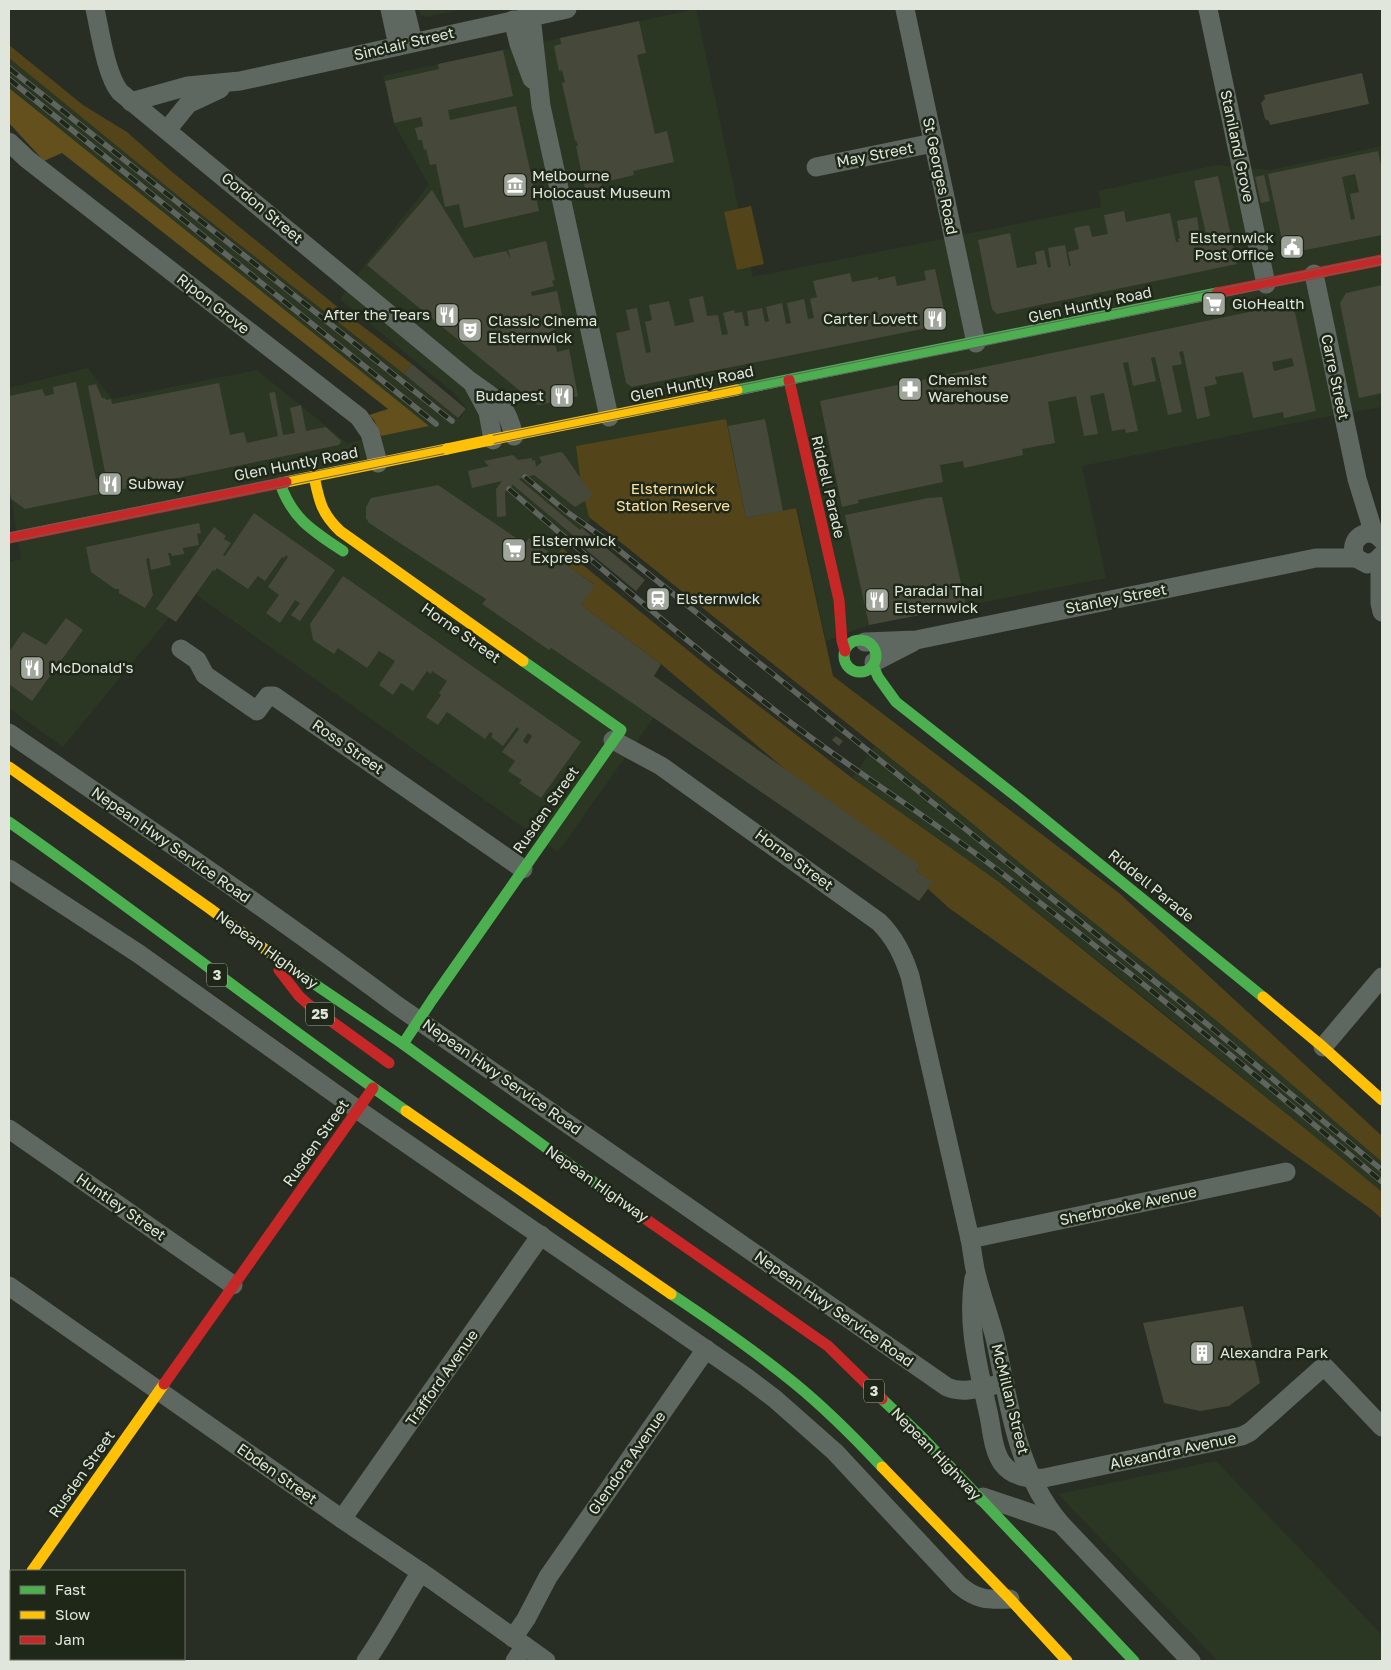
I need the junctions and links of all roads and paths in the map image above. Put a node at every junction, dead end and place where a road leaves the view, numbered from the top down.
1 (95, 9) edge
2 (390, 9) edge
3 (405, 9) edge
4 (567, 9) edge
5 (905, 9) edge
6 (1208, 9) edge
7 (522, 18) junction
8 (406, 44) junction
9 (240, 81) junction
10 (131, 102) junction
11 (9, 128) edge
12 (167, 130) junction
13 (9, 142) edge
14 (933, 143) junction
15 (9, 152) edge
16 (27, 159) junction
17 (816, 167) dead end
18 (1382, 260) edge
19 (1314, 274) junction
20 (1266, 284) junction
21 (976, 343) junction
22 (789, 380) junction
23 (470, 381) junction
24 (609, 416) junction
25 (514, 436) junction
26 (491, 440) junction
27 (378, 463) junction
28 (314, 476) junction
29 (280, 483) junction
30 (9, 538) edge
31 (359, 545) junction
32 (1371, 546) edge
33 (434, 598) junction
34 (839, 600) junction
35 (1381, 607) edge
36 (426, 609) dead end
37 (859, 634) junction
38 (916, 640) junction
39 (181, 649) dead end
40 (845, 651) junction
41 (874, 664) junction
42 (531, 667) junction
43 (853, 670) junction
44 (524, 677) dead end
45 (864, 684) dead end
46 (876, 694) dead end
47 (896, 702) junction
48 (9, 733) edge
49 (612, 734) junction
50 (9, 767) edge
51 (9, 822) edge
52 (9, 869) edge
53 (523, 869) junction
54 (897, 944) joint
55 (266, 951) junction
56 (1382, 977) edge
57 (419, 1020) junction
58 (1323, 1047) junction
59 (389, 1065) junction
60 (1382, 1100) edge
61 (358, 1110) junction
62 (9, 1129) edge
63 (1286, 1172) dead end
64 (541, 1235) junction
65 (970, 1239) junction
66 (975, 1270) junction
67 (9, 1286) edge
68 (232, 1286) junction
69 (706, 1349) junction
70 (1005, 1383) junction
71 (982, 1387) junction
72 (158, 1391) junction
73 (1382, 1427) edge
74 (1032, 1478) junction
75 (974, 1494) junction
76 (342, 1519) junction
77 (1060, 1523) junction
78 (33, 1570) edge
79 (426, 1575) junction
80 (1010, 1599) junction
81 (524, 1650) edge
82 (366, 1661) edge
83 (1067, 1661) edge
84 (1134, 1661) edge
85 (1191, 1661) edge

1 - 10 street, Gordon Street
2 - 8 street
3 - 8 street
4 - 7 street, Sinclair Street
5 - 14 street, St Georges Road
6 - 20 street, Staniland Grove
7 - 8 street, Sinclair Street
7 - 24 street
8 - 9 street, Sinclair Street
9 - 10 street, Sinclair Street
9 - 12 street, Sinclair Street
10 - 12 street, Gordon Street
11 - 16 street, Ripon Grove
12 - 23 street, Gordon Street
13 - 16 street, Ripon Grove
14 - 17 street, May Street
14 - 21 street, St Georges Road
15 - 16 street
16 - 27 street, Ripon Grove
18 - 19 main road, Glen Huntly Road
19 - 20 main road, Glen Huntly Road
19 - 32 street, Carre Street
20 - 21 main road, Glen Huntly Road
21 - 22 main road, Glen Huntly Road
22 - 24 main road, Glen Huntly Road
22 - 34 main road, Riddell Parade
23 - 25 street, Gordon Street
23 - 26 street, Gordon Street
24 - 25 main road, Glen Huntly Road
25 - 26 main road, Glen Huntly Road
26 - 27 main road, Glen Huntly Road, bridge
27 - 28 main road, Glen Huntly Road
28 - 29 main road, Glen Huntly Road
28 - 31 main road, Horne Street
29 - 30 main road, Glen Huntly Road
29 - 31 main road
31 - 33 main road, Horne Street
32 - 35 street, Carre Street
32 - 38 street, Stanley Street
33 - 36 main road
33 - 42 main road, Horne Street
34 - 37 main road, Riddell Parade
34 - 40 main road, Riddell Parade
37 - 38 street, Stanley Street
37 - 40 main road
37 - 41 main road
38 - 41 street, Stanley Street
39 - 53 street, Ross Street
40 - 43 main road
41 - 43 main road
41 - 47 main road, Riddell Parade
42 - 44 main road
42 - 49 main road, Horne Street
43 - 45 main road
46 - 47 main road, Riddell Parade
47 - 58 main road, Riddell Parade
48 - 57 street, Nepean Hwy Service Road
49 - 53 main road, Rusden Street
49 - 54 street, Horne Street
50 - 55 main road, Nepean Highway / 3
51 - 59 main road, Nepean Highway / 3
52 - 61 street
53 - 57 main road, Rusden Street
54 - 65 street, McMillan Street
55 - 59 main road, Nepean Highway / 3
55 - 59 main road, 25
56 - 58 street
57 - 59 main road, Rusden Street
57 - 71 street, Nepean Hwy Service Road
58 - 60 main road, Riddell Parade
59 - 61 main road, Rusden Street
59 - 75 main road, Nepean Highway / 3
59 - 80 main road, Nepean Highway / 3
61 - 64 street
61 - 68 main road, Rusden Street
62 - 68 street, Huntley Street
63 - 65 street, Sherbrooke Avenue
64 - 69 street
64 - 76 street, Trafford Avenue
65 - 66 street, McMillan Street
66 - 70 street, McMillan Street
66 - 71 street, McMillan Street
67 - 72 street, Ebden Street
68 - 72 main road, Rusden Street
69 - 80 street
69 - 81 street, Glendora Avenue
70 - 71 street, Nepean Hwy Service Road
70 - 74 street, McMillan Street
71 - 74 street, McMillan Street
72 - 76 street, Ebden Street
72 - 78 main road, Rusden Street
73 - 74 street, Alexandra Avenue
74 - 77 street
75 - 77 street
75 - 84 main road, Nepean Highway / 3
76 - 79 street, Ebden Street
77 - 85 street
79 - 81 street, Ebden Street
79 - 82 street
80 - 83 main road, Nepean Highway / 3

